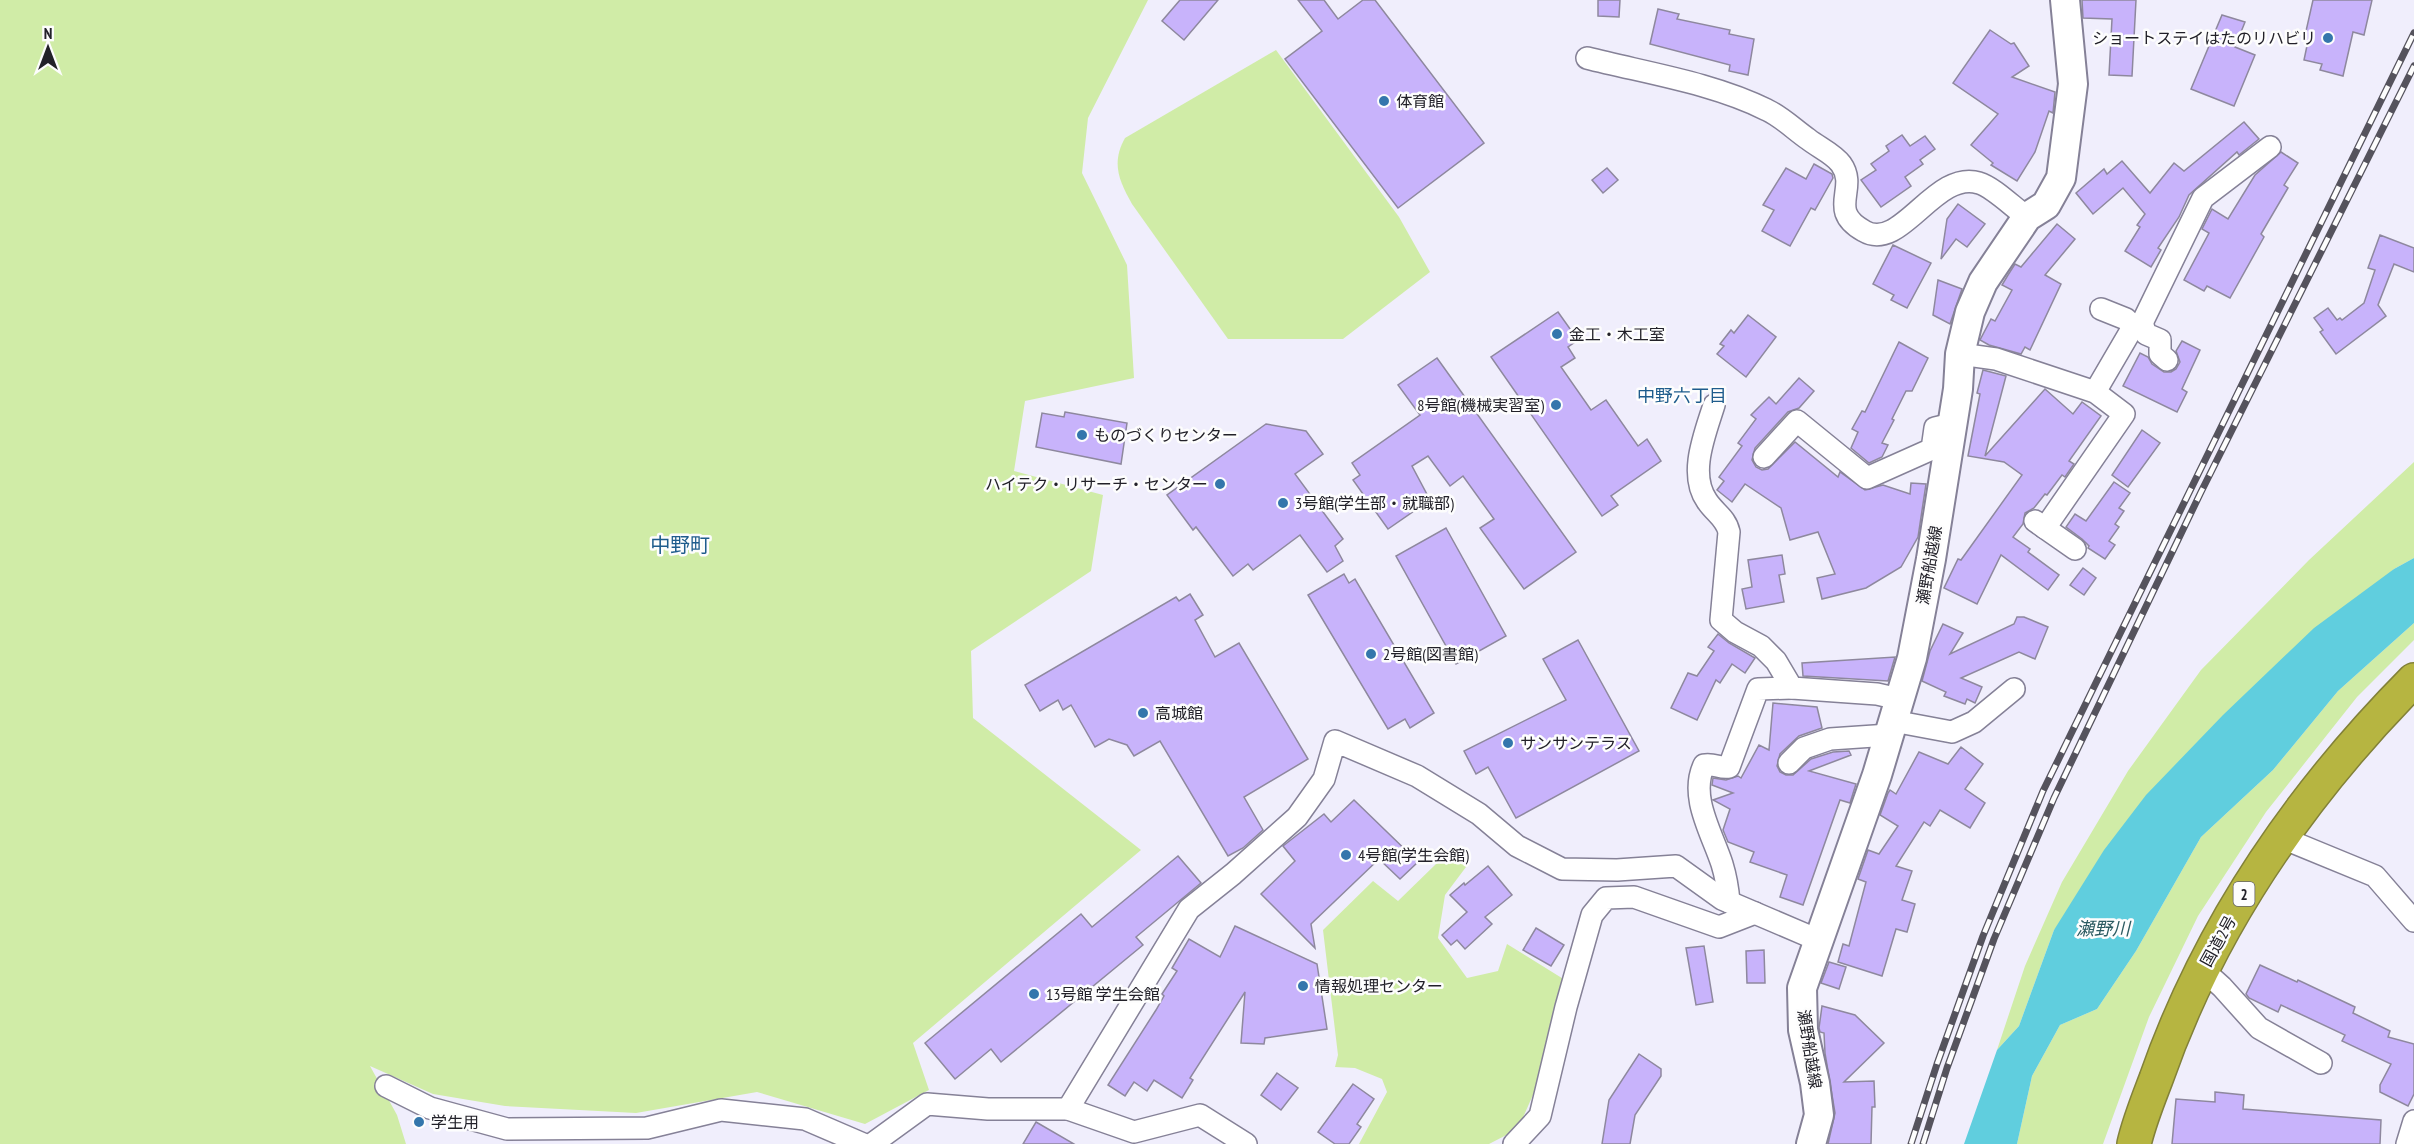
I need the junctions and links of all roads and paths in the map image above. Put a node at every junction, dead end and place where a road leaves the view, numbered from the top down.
1 (2065, 0) edge
2 (1587, 58) dead end
3 (2270, 147) dead end
4 (2027, 218) junction
5 (2101, 309) dead end
6 (2138, 325) junction
7 (1960, 354) junction
8 (2167, 360) dead end
9 (2095, 392) junction
10 (1714, 405) dead end
11 (1952, 424) junction
12 (1764, 457) dead end
13 (2075, 549) dead end
14 (2414, 680) edge
15 (1792, 688) junction
16 (2014, 689) dead end
17 (1894, 718) junction
18 (1789, 764) dead end
19 (2280, 837) junction
20 (1729, 902) junction
21 (1755, 913) junction
22 (2414, 921) edge
23 (1818, 940) junction
24 (2202, 969) junction
25 (2321, 1063) dead end
26 (386, 1086) dead end
27 (1068, 1109) junction
28 (2414, 1121) edge
29 (863, 1144) edge
30 (872, 1144) edge
31 (1246, 1144) edge
32 (1514, 1144) edge
33 (1812, 1144) edge
34 (2134, 1144) edge
35 (2407, 1144) edge

1 - 4 main road, 瀬野船越線
2 - 4 street
3 - 6 street
4 - 7 main road, 瀬野船越線
5 - 6 street
6 - 8 street
6 - 9 street
7 - 9 street
7 - 11 main road, 瀬野船越線
9 - 13 street
10 - 15 street
11 - 12 street
11 - 17 main road, 瀬野船越線
14 - 19 highway, 国道2号 / 2
15 - 17 street
15 - 20 street
16 - 17 street
17 - 18 street
17 - 23 main road, 瀬野船越線
19 - 22 street
19 - 24 highway, 国道2号 / 2
20 - 21 street
20 - 27 street
21 - 23 street
21 - 32 street
23 - 33 main road, 瀬野船越線
24 - 25 street
24 - 34 highway, 国道2号 / 2
26 - 29 street
27 - 30 street
27 - 31 street
28 - 35 street

